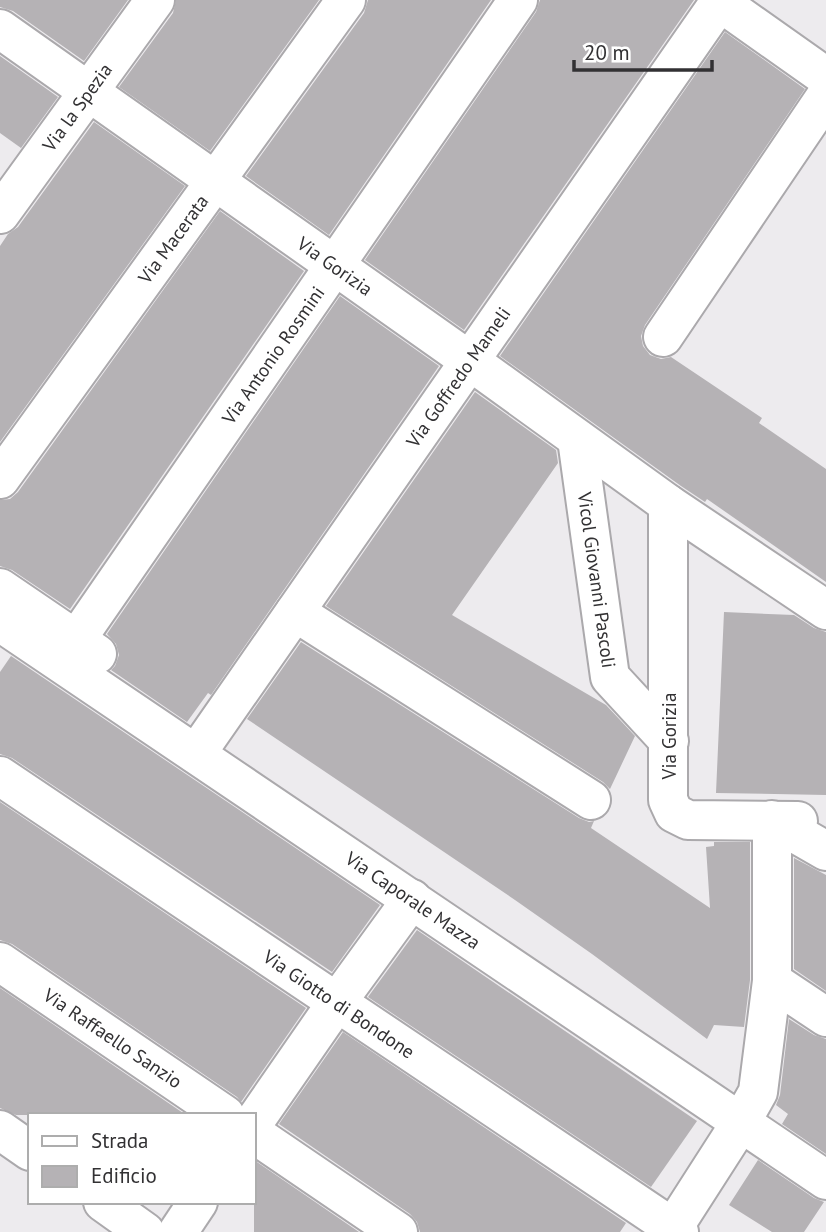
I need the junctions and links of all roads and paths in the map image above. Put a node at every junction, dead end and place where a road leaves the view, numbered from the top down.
1 (155, 0) edge
2 (346, 0) edge
3 (518, 0) edge
4 (719, 1) edge
5 (0, 29) edge
6 (826, 77) edge
7 (89, 91) junction
8 (826, 96) edge
9 (215, 181) junction
10 (0, 214) edge
11 (335, 265) junction
12 (663, 337) dead end
13 (470, 361) junction
14 (577, 439) junction
15 (0, 479) edge
16 (668, 504) junction
17 (0, 588) edge
18 (826, 610) edge
19 (295, 612) junction
20 (0, 622) edge
21 (76, 640) junction
22 (669, 741) junction
23 (204, 743) junction
24 (0, 776) edge
25 (591, 800) dead end
26 (772, 820) junction
27 (826, 821) edge
28 (826, 851) edge
29 (412, 899) junction
30 (0, 962) edge
31 (772, 981) junction
32 (337, 1002) junction
33 (826, 1017) edge
34 (222, 1113) edge
35 (256, 1119) edge
36 (741, 1122) junction
37 (0, 1130) edge
38 (256, 1135) edge
39 (28, 1150) edge
40 (826, 1180) edge
41 (106, 1204) edge
42 (197, 1204) edge
43 (676, 1230) edge
44 (145, 1232) edge
45 (178, 1232) edge
46 (398, 1232) edge

1 - 7 street, Via la Spezia
2 - 9 street, Via Macerata
3 - 11 street, Via Antonio Rosmini
4 - 6 street
4 - 13 street, Via Goffredo Mameli
5 - 7 street, Via Gorizia
7 - 9 street, Via Gorizia
7 - 10 street, Via la Spezia
8 - 12 street
9 - 11 street, Via Gorizia
9 - 15 street, Via Macerata
11 - 13 street, Via Gorizia
11 - 21 street, Via Antonio Rosmini
13 - 14 street, Via Gorizia
13 - 19 street, Via Goffredo Mameli
14 - 16 street, Via Gorizia
14 - 22 street, Vicol Giovanni Pascoli
16 - 18 street, Via Gorizia
16 - 22 street, Via Gorizia
17 - 21 street, Via Caporale Mazza
19 - 23 street, Via Goffredo Mameli
19 - 25 street
20 - 23 street, Via Caporale Mazza
21 - 23 street, Via Caporale Mazza
22 - 26 street, Via Gorizia
23 - 29 street, Via Caporale Mazza
24 - 32 street, Via Giotto di Bondone
26 - 27 street, Via Gorizia
26 - 28 street
26 - 31 street
29 - 32 street
29 - 36 street, Via Caporale Mazza
30 - 34 street, Via Raffaello Sanzio
31 - 33 street
31 - 36 street
32 - 35 street
32 - 43 street, Via Giotto di Bondone
36 - 40 street, Via Caporale Mazza
36 - 43 street
37 - 39 street
38 - 46 street
41 - 44 street
42 - 45 street

